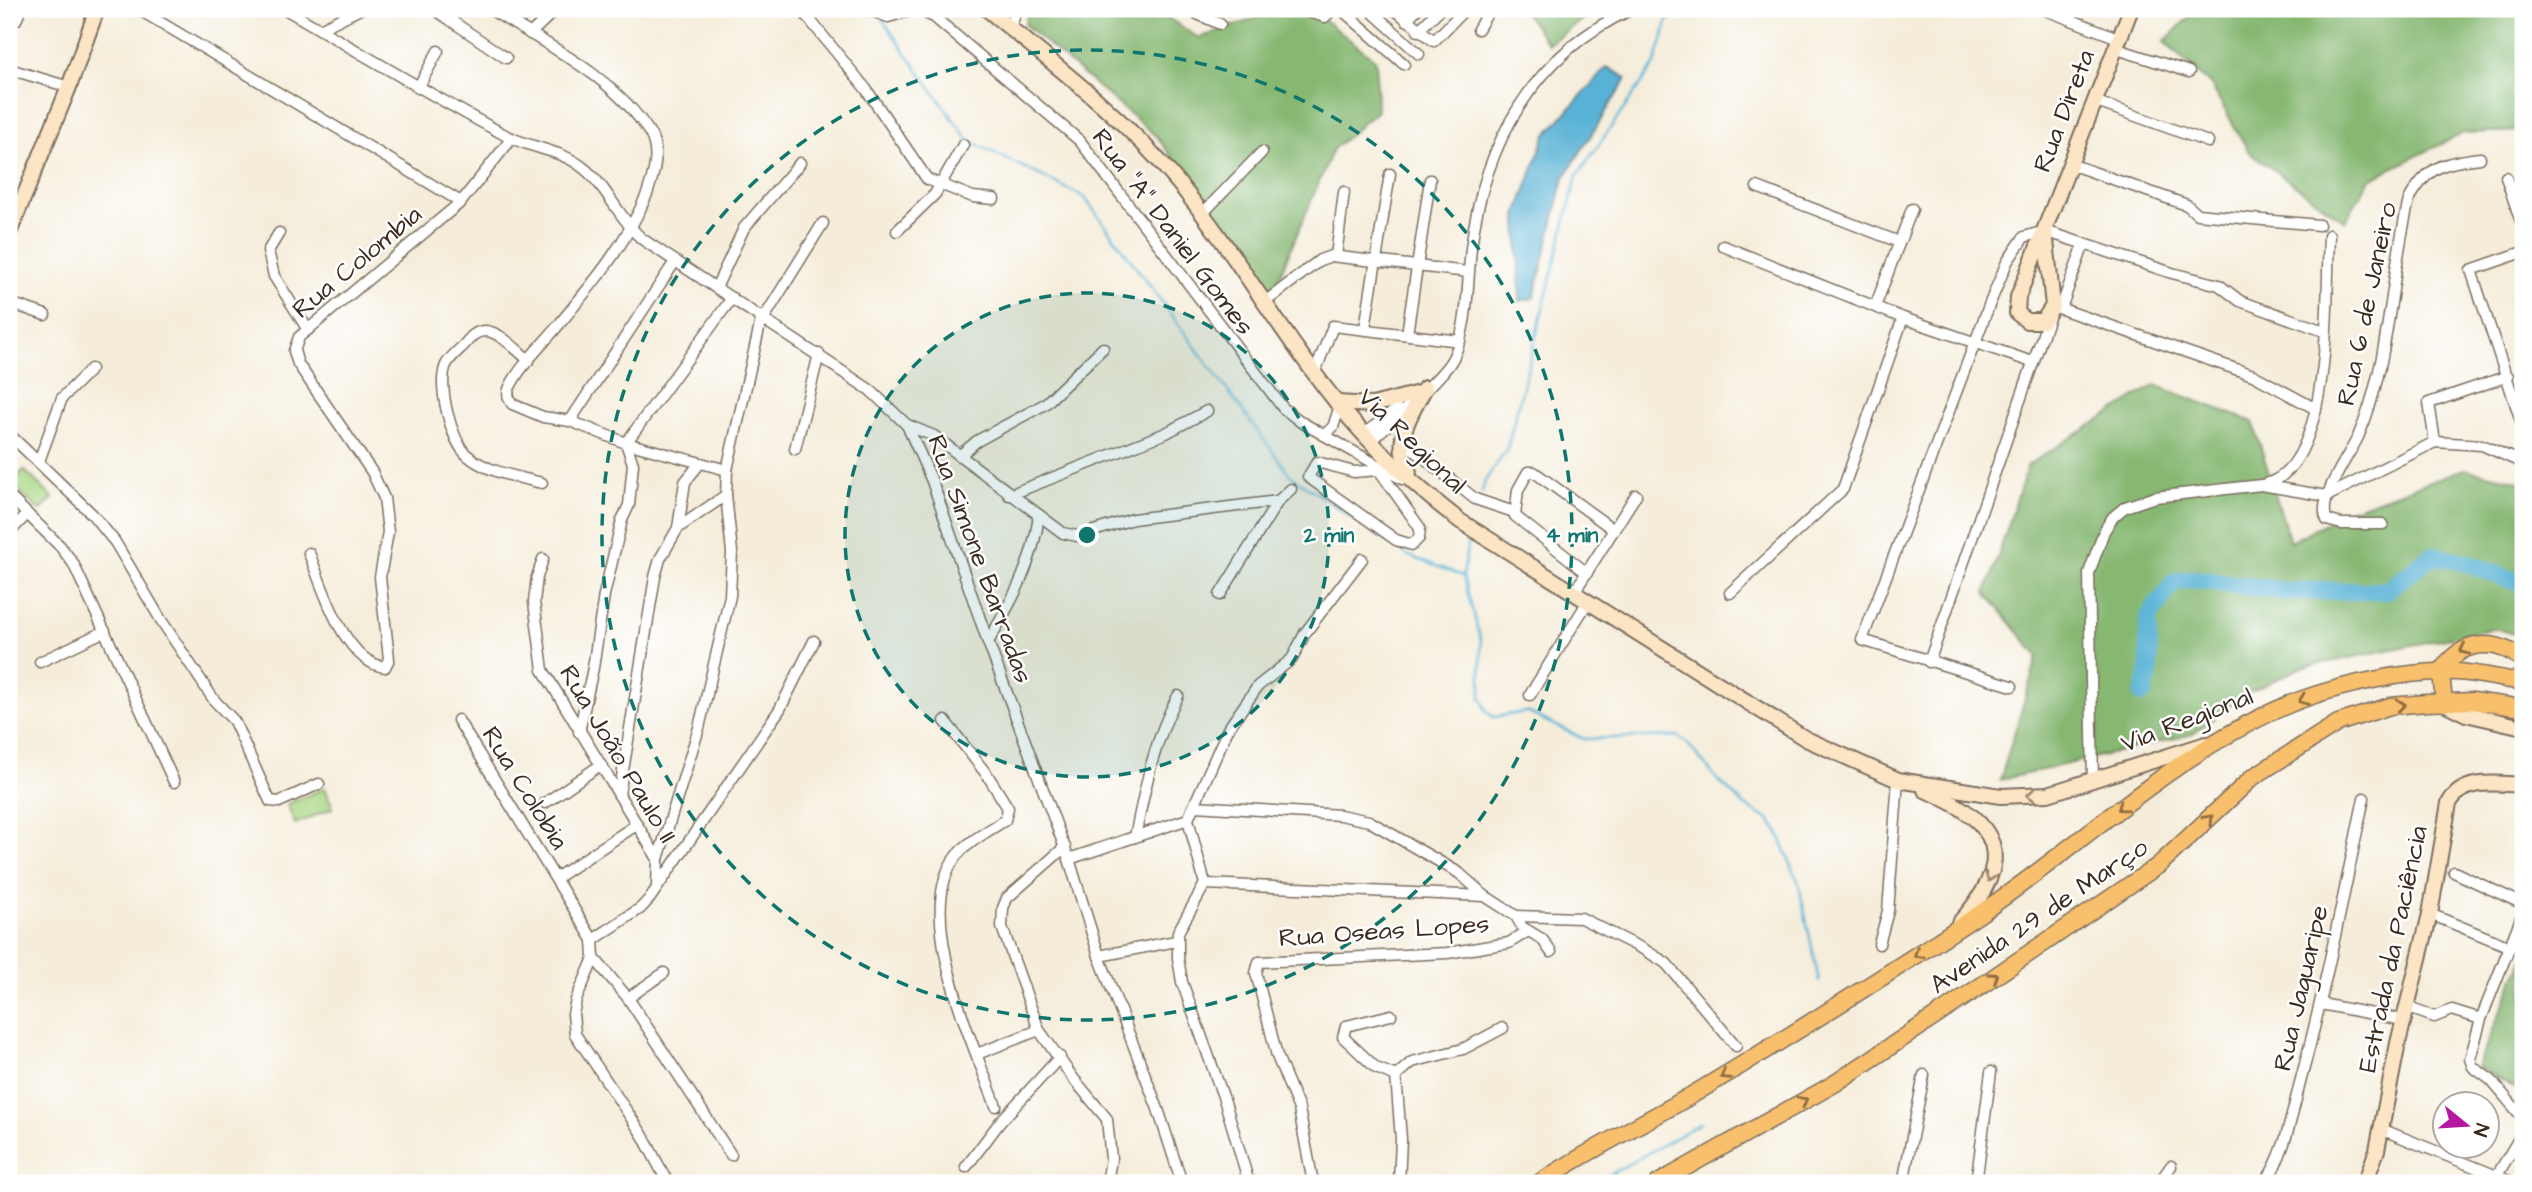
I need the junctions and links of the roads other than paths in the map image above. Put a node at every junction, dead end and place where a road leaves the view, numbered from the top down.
1 (21, 9) edge
2 (97, 9) edge
3 (138, 9) edge
4 (285, 9) edge
5 (360, 9) edge
6 (434, 9) edge
7 (490, 9) edge
8 (556, 9) edge
9 (801, 9) edge
10 (867, 9) edge
11 (917, 9) edge
12 (987, 9) edge
13 (1016, 9) edge
14 (1186, 9) edge
15 (1223, 9) edge
16 (1297, 9) edge
17 (1333, 9) edge
18 (1341, 9) edge
19 (1368, 9) edge
20 (1394, 9) edge
21 (1417, 9) edge
22 (1440, 9) edge
23 (1465, 9) edge
24 (1490, 9) edge
25 (1632, 9) edge
26 (2046, 9) edge
27 (2131, 9) edge
28 (1406, 20) junction
29 (9, 21) edge
30 (1220, 24) dead end
31 (320, 29) junction
32 (1011, 29) junction
33 (1478, 29) dead end
34 (1418, 31) junction
35 (530, 34) junction
36 (2116, 43) junction
37 (438, 51) dead end
38 (1419, 54) dead end
39 (506, 58) dead end
40 (1404, 64) dead end
41 (9, 69) edge
42 (2189, 72) dead end
43 (69, 87) junction
44 (418, 88) junction
45 (2094, 100) junction
46 (512, 138) junction
47 (2208, 142) dead end
48 (963, 145) dead end
49 (1262, 152) dead end
50 (2480, 158) dead end
51 (800, 163) dead end
52 (2070, 164) junction
53 (1390, 174) dead end
54 (2505, 177) dead end
55 (1430, 180) dead end
56 (940, 186) junction
57 (1757, 187) dead end
58 (1344, 192) dead end
59 (994, 199) dead end
60 (461, 202) junction
61 (1912, 208) dead end
62 (1202, 214) junction
63 (823, 223) dead end
64 (2319, 225) dead end
65 (2523, 228) edge
66 (632, 230) junction
67 (897, 231) dead end
68 (2046, 231) junction
69 (9, 233) edge
70 (279, 233) dead end
71 (2329, 235) dead end
72 (1899, 242) junction
73 (2084, 244) junction
74 (1723, 246) dead end
75 (2523, 252) edge
76 (1333, 256) junction
77 (1376, 261) junction
78 (674, 263) junction
79 (1417, 267) junction
80 (1468, 272) junction
81 (716, 288) junction
82 (733, 299) junction
83 (1265, 302) junction
84 (1875, 307) junction
85 (9, 309) edge
86 (2054, 310) junction
87 (45, 315) dead end
88 (763, 317) junction
89 (1903, 318) junction
90 (1365, 328) junction
91 (308, 330) junction
92 (2324, 331) junction
93 (1407, 334) junction
94 (1460, 341) junction
95 (1976, 342) junction
96 (1102, 348) dead end
97 (819, 354) junction
98 (529, 360) junction
99 (2032, 362) junction
100 (90, 369) dead end
101 (1315, 372) junction
102 (2508, 376) junction
103 (1418, 394) junction
104 (1339, 405) junction
105 (2316, 409) junction
106 (1208, 411) dead end
107 (570, 421) junction
108 (907, 425) junction
109 (2523, 427) edge
110 (9, 434) edge
111 (1324, 435) junction
112 (1367, 437) junction
113 (1402, 440) junction
114 (2435, 442) junction
115 (626, 443) junction
116 (795, 449) dead end
117 (959, 456) junction
118 (39, 461) junction
119 (700, 463) junction
120 (2523, 463) edge
121 (1380, 467) junction
122 (727, 470) junction
123 (542, 483) dead end
124 (2261, 485) junction
125 (1292, 489) dead end
126 (1419, 489) junction
127 (726, 495) junction
128 (1009, 495) junction
129 (1636, 495) dead end
130 (9, 496) edge
131 (2327, 496) junction
132 (1278, 501) junction
133 (1514, 512) junction
134 (27, 514) junction
135 (1039, 516) junction
136 (2383, 524) dead end
137 (678, 528) junction
138 (1614, 530) junction
139 (9, 533) edge
140 (309, 553) dead end
141 (543, 559) dead end
142 (1362, 559) dead end
143 (1587, 573) junction
144 (1730, 593) dead end
145 (1573, 594) junction
146 (1220, 595) dead end
147 (1587, 603) junction
148 (105, 631) junction
149 (814, 641) dead end
150 (988, 642) junction
151 (2523, 660) edge
152 (40, 662) dead end
153 (1928, 662) junction
154 (2441, 672) junction
155 (2523, 682) edge
156 (2012, 686) dead end
157 (1530, 695) dead end
158 (1178, 696) dead end
159 (2444, 703) junction
160 (2523, 708) edge
161 (458, 720) dead end
162 (945, 721) dead end
163 (2523, 727) edge
164 (579, 732) junction
165 (2236, 733) junction
166 (600, 766) junction
167 (2093, 781) junction
168 (174, 782) dead end
169 (1903, 782) junction
170 (319, 784) dead end
171 (2523, 785) edge
172 (619, 795) junction
173 (2364, 798) dead end
174 (545, 803) dead end
175 (1195, 806) junction
176 (1188, 819) junction
177 (636, 825) junction
178 (1135, 837) junction
179 (1065, 847) junction
180 (658, 859) junction
181 (1069, 859) junction
182 (2454, 872) dead end
183 (556, 878) junction
184 (1205, 884) junction
185 (657, 888) junction
186 (1485, 897) junction
187 (2523, 904) edge
188 (2523, 913) edge
189 (2430, 914) junction
190 (1516, 916) junction
191 (1528, 931) junction
192 (1950, 933) junction
193 (593, 940) junction
194 (1176, 941) junction
195 (1879, 944) dead end
196 (2510, 947) junction
197 (1551, 952) dead end
198 (1099, 956) junction
199 (594, 958) junction
200 (664, 973) dead end
201 (628, 998) junction
202 (2321, 1004) junction
203 (2405, 1013) junction
204 (1391, 1015) dead end
205 (2481, 1019) junction
206 (1503, 1028) dead end
207 (1039, 1030) junction
208 (1736, 1046) dead end
209 (977, 1054) junction
210 (1060, 1057) junction
211 (1991, 1072) dead end
212 (1924, 1075) dead end
213 (1396, 1076) junction
214 (996, 1106) dead end
215 (2523, 1118) edge
216 (2381, 1129) junction
217 (2523, 1132) edge
218 (731, 1155) dead end
219 (2171, 1166) dead end
220 (967, 1167) dead end
221 (2496, 1177) junction
222 (668, 1183) edge
223 (1107, 1183) edge
224 (1182, 1183) edge
225 (1249, 1183) edge
226 (1313, 1183) edge
227 (1399, 1183) edge
228 (1539, 1183) edge
229 (1658, 1183) edge
230 (1903, 1183) edge
231 (1976, 1183) edge
232 (2160, 1183) edge
233 (2264, 1183) edge
234 (2365, 1183) edge
235 (2514, 1183) edge

1 - 29 street
2 - 43 main road
3 - 60 street
4 - 31 street, Rua Simone Barradas
5 - 31 street
6 - 39 street
7 - 35 street
8 - 35 street
9 - 56 street
10 - 11 street
11 - 111 street, Rua "A" Daniel Gomes
12 - 32 main road, Via Regional
13 - 32 street
14 - 30 street
15 - 16 street
16 - 17 street
18 - 40 street
19 - 38 street
20 - 28 street
21 - 28 street
22 - 34 street
23 - 34 street
24 - 33 street
25 - 80 street
26 - 36 street
27 - 36 main road, Rua Direta
28 - 34 street
31 - 44 street, Rua Simone Barradas
32 - 62 main road, Via Regional
35 - 66 street
36 - 42 street
36 - 45 main road, Rua Direta
37 - 44 street
41 - 43 street
43 - 69 main road
44 - 46 street, Rua Simone Barradas
45 - 47 street
45 - 52 main road, Rua Direta
46 - 60 street, Rua Colombia
46 - 66 street, Rua Simone Barradas
48 - 56 street
49 - 62 street
50 - 131 street, Rua 6 de Janeiro
51 - 81 street
52 - 64 street
52 - 68 main road, Rua Direta
53 - 77 street
54 - 65 street
55 - 79 street
56 - 59 street
56 - 67 street
57 - 72 street
58 - 76 street
60 - 91 street, Rua Colombia
61 - 72 street
62 - 83 main road, Via Regional
63 - 88 street
66 - 78 street, Rua Simone Barradas
66 - 98 street
68 - 73 street
68 - 86 main road, Rua Direta
68 - 86 main road, Rua Direta
68 - 95 street
70 - 91 street
71 - 92 street
72 - 84 street
73 - 86 street
73 - 92 street
74 - 84 street
75 - 102 street
76 - 77 street
76 - 83 street
77 - 79 street
77 - 90 street
78 - 81 street, Rua Simone Barradas
78 - 107 street
79 - 80 street
79 - 93 street
80 - 94 street
81 - 82 street, Rua Simone Barradas
82 - 88 street, Rua Simone Barradas
82 - 115 street
83 - 101 main road, Via Regional
84 - 89 street
85 - 87 street
86 - 99 street
86 - 105 street
88 - 97 street, Rua Simone Barradas
88 - 122 street
89 - 95 street
89 - 144 street
90 - 93 street
90 - 101 street
91 - 140 street, Rua Colombia
92 - 105 street
93 - 94 street
94 - 103 street
95 - 99 street
95 - 153 street
96 - 117 street
97 - 108 street, Rua Simone Barradas
97 - 116 street
98 - 107 street
98 - 123 street
99 - 153 street
100 - 118 street
101 - 104 main road, Via Regional
102 - 109 street
102 - 114 street
103 - 104 main road
103 - 112 street
103 - 113 main road
104 - 111 street
104 - 112 main road, Via Regional
105 - 124 street
106 - 128 street
107 - 115 street
108 - 117 street
108 - 150 street, Rua Simone Barradas
110 - 118 street
111 - 121 street, Rua "A" Daniel Gomes
112 - 126 main road, Via Regional
113 - 126 main road
113 - 133 street
114 - 120 street
114 - 131 street
115 - 119 street
115 - 164 street
117 - 128 street
118 - 170 street
119 - 122 street
119 - 137 street
121 - 121 street
121 - 126 street, Rua "A" Daniel Gomes
122 - 127 street
124 - 131 street
124 - 167 street
125 - 132 street
126 - 145 main road, Via Regional
127 - 137 street
127 - 180 street
128 - 135 street
129 - 138 street
130 - 134 street
131 - 136 street
132 - 135 street
132 - 146 street
133 - 138 street
133 - 143 street
134 - 139 street
134 - 148 street
135 - 150 street
137 - 172 street
138 - 143 street
141 - 164 street, Rua João Paulo II
142 - 175 street
143 - 145 street
145 - 147 main road, Via Regional
147 - 157 street
147 - 169 main road, Via Regional
148 - 152 street
148 - 168 street
149 - 185 street
150 - 179 street, Rua Simone Barradas
151 -> 154 main road
153 - 156 street
154 - 155 main road, Via Regional
154 - 159 main road
154 -> 165 main road, Via Regional
158 - 178 street
159 - 160 main road
159 - 163 main road
229 -> 159 main road, Avenida 29 de Março
161 - 183 street, Rua Colobia
162 - 209 street
164 - 166 street, Rua João Paulo II
165 - 167 main road, Via Regional
165 -> 192 main road, Avenida 29 de Março
166 - 172 street, Rua João Paulo II
166 - 174 street
167 -> 169 main road, Via Regional
169 -> 192 main road, Via Regional
169 - 195 street
171 - 189 main road, Estrada da Paciência
172 - 177 street, Rua João Paulo II
173 - 202 street, Rua Jaguaripe
175 - 176 street
175 - 186 street
176 - 178 street
176 - 184 street
177 - 180 street, Rua João Paulo II
177 - 183 street
178 - 181 street
179 - 181 street, Rua Simone Barradas
179 - 207 street
180 - 185 street, Rua João Paulo II
181 - 198 street, Rua Simone Barradas
182 - 187 street
183 - 193 street, Rua Colobia
184 - 186 street
184 - 194 street
185 - 193 street
186 - 190 street
188 - 196 street
189 - 196 street
189 - 203 main road, Estrada da Paciência
190 - 191 street
190 - 208 street
191 - 197 street
191 - 226 street, Rua Oseas Lopes
192 -> 228 main road, Avenida 29 de Março
193 - 199 street
194 - 198 street
194 - 225 street
196 - 205 street
198 - 224 street, Rua Simone Barradas
199 - 201 street
199 - 222 street
200 - 201 street
201 - 218 street
202 - 203 street
202 - 233 street, Rua Jaguaripe
203 - 205 street
203 - 216 main road, Estrada da Paciência
204 - 213 street
205 - 215 street
206 - 213 street
207 - 209 street
207 - 210 street
209 - 214 street
210 - 220 street
210 - 223 street
211 - 231 street
212 - 230 street
213 - 227 street
216 - 221 street
216 - 234 main road, Estrada da Paciência
217 - 221 street
219 - 232 street
221 - 235 street

